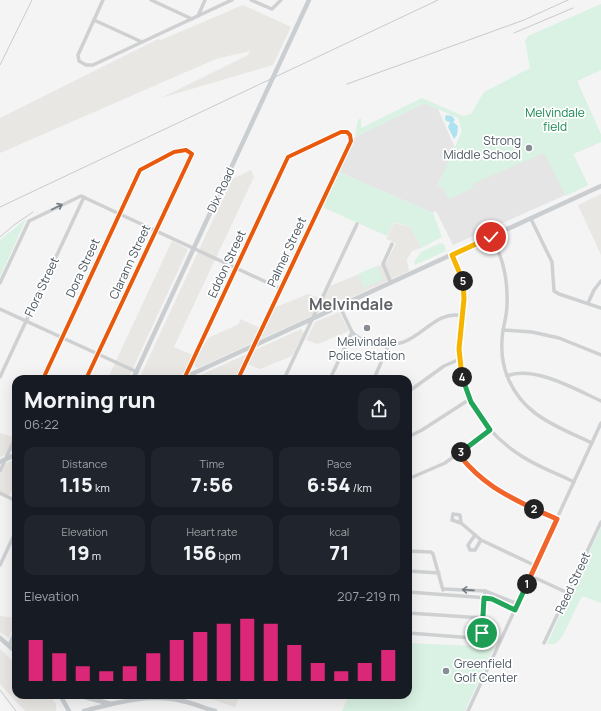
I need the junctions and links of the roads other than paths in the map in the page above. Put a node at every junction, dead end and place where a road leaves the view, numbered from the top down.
1 (103, 0) edge
2 (151, 0) edge
3 (205, 0) edge
4 (232, 0) edge
5 (251, 0) edge
6 (281, 0) edge
7 (309, 0) edge
8 (198, 16) junction
9 (192, 18) junction
10 (94, 20) junction
11 (142, 42) junction
12 (349, 133) joint
13 (192, 154) joint
14 (601, 186) edge
15 (84, 197) junction
16 (120, 214) junction
17 (531, 219) junction
18 (357, 224) dead end
19 (155, 230) junction
20 (491, 237) junction
21 (392, 244) dead end
22 (194, 248) junction
23 (452, 255) junction
24 (236, 269) junction
25 (601, 281) edge
26 (0, 283) edge
27 (391, 283) junction
28 (281, 289) junction
29 (588, 303) junction
30 (340, 307) junction
31 (601, 308) edge
32 (0, 309) edge
33 (463, 316) junction
34 (313, 319) junction
35 (26, 320) junction
36 (503, 330) junction
37 (352, 332) junction
38 (62, 337) junction
39 (254, 346) junction
40 (388, 346) junction
41 (98, 354) junction
42 (601, 355) edge
43 (460, 359) junction
44 (137, 372) junction
45 (45, 375) edge
46 (88, 375) edge
47 (135, 375) edge
48 (184, 375) edge
49 (190, 375) edge
50 (240, 375) edge
51 (286, 375) edge
52 (332, 375) edge
53 (376, 375) edge
54 (507, 376) junction
55 (0, 377) edge
56 (412, 389) edge
57 (470, 399) junction
58 (601, 401) edge
59 (601, 423) edge
60 (490, 430) junction
61 (412, 435) edge
62 (12, 443) edge
63 (592, 443) junction
64 (458, 454) junction
65 (12, 456) edge
66 (2, 461) edge
67 (0, 471) edge
68 (412, 477) edge
69 (574, 482) junction
70 (0, 493) edge
71 (12, 499) edge
72 (557, 519) junction
73 (601, 522) edge
74 (461, 523) dead end
75 (475, 535) junction
76 (12, 540) edge
77 (482, 540) junction
78 (412, 551) edge
79 (0, 565) edge
80 (536, 566) junction
81 (412, 571) edge
82 (439, 573) junction
83 (531, 576) junction
84 (443, 588) junction
85 (485, 591) junction
86 (412, 592) edge
87 (568, 593) junction
88 (443, 595) junction
89 (484, 598) junction
90 (518, 604) junction
91 (515, 610) junction
92 (412, 613) edge
93 (483, 618) junction
94 (412, 633) edge
95 (0, 638) edge
96 (12, 639) edge
97 (544, 643) dead end
98 (9, 646) junction
99 (12, 649) edge
100 (62, 699) edge
101 (93, 699) edge
102 (142, 699) edge
103 (160, 699) edge
104 (183, 701) joint
105 (113, 704) junction
106 (69, 711) edge
107 (84, 711) edge
108 (215, 711) edge
109 (468, 711) edge

1 - 10 street
2 - 9 street
3 - 8 street
4 - 8 street
5 - 6 street
7 - 22 main road, Dix Road
8 - 9 street
9 - 11 street
10 - 11 street
10 - 11 street
12 - 24 street, Eddon Street
12 - 28 street, Palmer Street
13 - 16 street, Dora Street
13 - 19 street, Clarann Street
14 - 17 main road
15 - 16 street
26 -> 15 street
15 - 35 street, Flora Street
16 - 19 street
16 - 38 street, Dora Street
17 - 20 main road
17 - 29 street
18 - 34 street
19 - 22 street
19 - 41 street, Clarann Street
20 - 23 main road
20 - 36 street
21 - 27 street
22 - 24 street
22 - 44 main road, Dix Road
23 - 27 main road
23 - 33 street
24 - 28 street
24 - 48 street, Eddon Street
25 - 29 street
27 - 30 main road
28 - 39 street, Palmer Street
29 - 31 street
30 - 34 main road
30 - 37 street
32 - 35 street
33 - 40 street
33 - 43 street
34 - 39 main road
34 - 51 street
35 - 38 street
35 - 55 street, Flora Street
36 - 42 street
36 - 54 street
37 - 40 street
37 - 52 street
38 - 41 street
38 - 45 street, Dora Street
39 - 49 main road
39 - 50 street, Palmer Street
40 - 53 street
41 - 44 street
41 - 46 street, Clarann Street
43 - 56 street
43 - 57 street
44 - 47 main road, Dix Road
54 - 58 street
54 - 63 street
57 - 60 street
57 - 61 street
59 - 63 street
60 - 64 street
60 - 69 street
62 - 66 street
63 - 69 street
64 - 68 street
64 - 72 street
65 - 66 main road
66 - 67 street
69 - 72 street
70 - 71 street
72 - 80 street
73 - 87 street, Reed Street
74 - 75 street
75 - 77 street
75 - 77 street
76 - 79 street
77 - 80 street
78 - 82 street
80 - 83 street
81 - 82 street
82 - 84 street
83 - 87 street
83 - 90 street
85 -> 84 street
84 - 88 street
85 - 89 street
85 - 90 street
86 - 88 street
87 - 97 street, Reed Street
88 - 89 street
89 - 91 street
89 - 93 street
90 - 91 street
91 - 109 street
92 - 93 street
93 - 94 street
95 - 98 main road
96 - 98 street
98 - 99 main road
100 - 106 main road
101 - 105 main road
102 - 105 main road
103 - 104 main road
104 - 108 main road
105 - 107 main road

